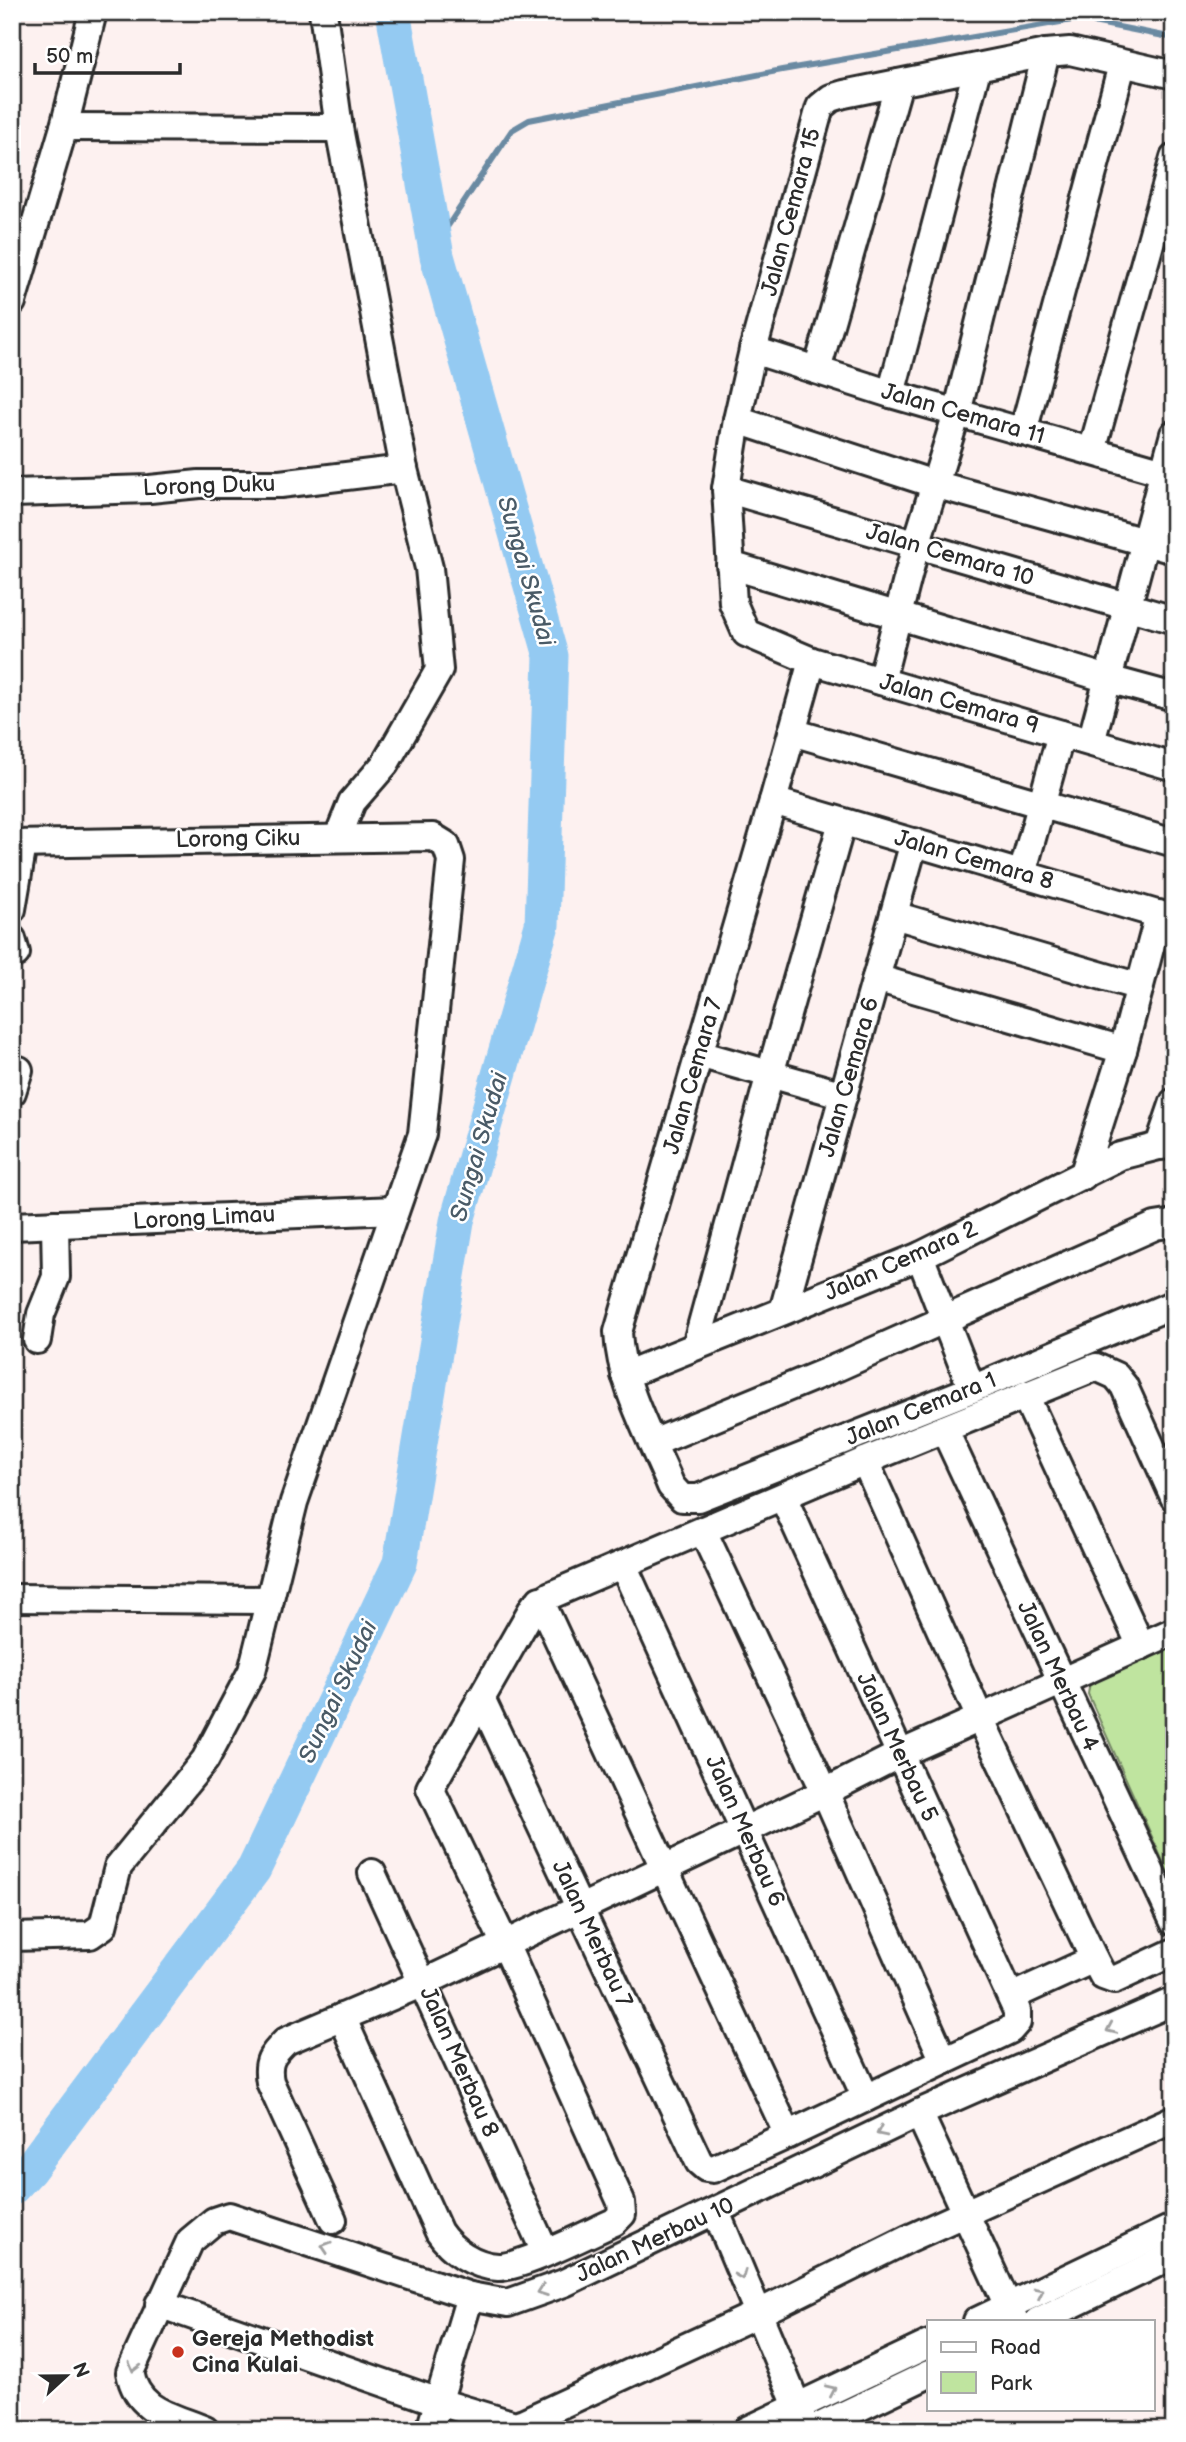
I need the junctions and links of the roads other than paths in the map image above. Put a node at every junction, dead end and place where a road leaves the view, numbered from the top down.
1 (93, 12) edge
2 (323, 12) edge
3 (1046, 53) junction
4 (1122, 65) junction
5 (976, 69) junction
6 (1174, 75) edge
7 (899, 83) junction
8 (64, 127) junction
9 (339, 128) junction
10 (1174, 158) edge
11 (12, 302) edge
12 (753, 350) junction
13 (817, 370) junction
14 (891, 394) junction
15 (957, 413) junction
16 (737, 419) junction
17 (1023, 432) junction
18 (1174, 434) edge
19 (1092, 451) junction
20 (404, 468) junction
21 (1169, 473) edge
22 (934, 485) junction
23 (726, 489) junction
24 (12, 494) edge
25 (1145, 542) junction
26 (916, 545) junction
27 (1174, 550) edge
28 (730, 565) junction
29 (1127, 607) junction
30 (899, 614) junction
31 (1174, 620) edge
32 (746, 633) joint
33 (812, 661) junction
34 (1108, 679) junction
35 (881, 681) junction
36 (1174, 697) edge
37 (792, 732) junction
38 (1061, 734) junction
39 (1091, 742) junction
40 (1174, 767) edge
41 (773, 801) junction
42 (1040, 804) junction
43 (842, 822) junction
44 (338, 837) junction
45 (914, 842) junction
46 (1174, 843) edge
47 (18, 844) edge
48 (1022, 874) junction
49 (12, 909) edge
50 (894, 915) junction
51 (1167, 916) edge
52 (876, 978) junction
53 (1140, 987) junction
54 (1123, 1050) junction
55 (699, 1054) junction
56 (770, 1074) junction
57 (844, 1095) junction
58 (1174, 1102) edge
59 (1166, 1145) edge
60 (1083, 1176) junction
61 (396, 1210) junction
62 (1174, 1223) edge
63 (55, 1224) junction
64 (12, 1226) edge
65 (920, 1256) junction
66 (1174, 1304) edge
67 (783, 1311) junction
68 (945, 1321) junction
69 (37, 1340) dead end
70 (696, 1346) junction
71 (625, 1375) junction
72 (972, 1389) junction
73 (1025, 1395) junction
74 (944, 1429) junction
75 (653, 1443) junction
76 (864, 1461) junction
77 (671, 1486) joint
78 (783, 1496) junction
79 (1174, 1497) edge
80 (703, 1531) junction
81 (623, 1565) junction
82 (12, 1598) edge
83 (270, 1600) junction
84 (540, 1600) junction
85 (1174, 1631) edge
86 (1141, 1646) junction
87 (1061, 1682) junction
88 (481, 1698) junction
89 (980, 1718) junction
90 (900, 1754) junction
91 (825, 1792) junction
92 (744, 1830) junction
93 (665, 1868) junction
94 (372, 1873) dead end
95 (581, 1909) junction
96 (1174, 1922) edge
97 (12, 1937) edge
98 (505, 1944) junction
99 (1174, 1952) edge
100 (1094, 1959) junction
101 (423, 1983) junction
102 (1011, 1997) junction
103 (1174, 2001) edge
104 (342, 2017) junction
105 (944, 2061) junction
106 (866, 2098) junction
107 (919, 2113) junction
108 (1174, 2119) edge
109 (788, 2135) junction
110 (716, 2212) junction
111 (965, 2215) junction
112 (333, 2220) dead end
113 (1174, 2227) edge
114 (545, 2252) junction
115 (1174, 2255) edge
116 (470, 2296) junction
117 (159, 2304) junction
118 (757, 2314) junction
119 (1011, 2314) edge
120 (982, 2320) edge
121 (1040, 2320) edge
122 (927, 2345) edge
123 (927, 2375) edge
124 (439, 2402) junction
125 (805, 2422) edge
126 (205, 2430) edge
127 (430, 2430) edge
128 (748, 2430) edge

1 - 8 street
2 - 9 street
3 - 4 street, Jalan Cemara 15
3 - 5 street, Jalan Cemara 15
3 - 15 street
4 - 6 street, Jalan Cemara 15
4 - 17 street
5 - 7 street, Jalan Cemara 15
5 - 14 street
7 - 12 street, Jalan Cemara 15
7 - 13 street
8 - 9 street
8 - 11 street
9 - 20 street
10 - 19 street
12 - 13 street, Jalan Cemara 11
12 - 16 street, Jalan Cemara 15
13 - 14 street, Jalan Cemara 11
14 - 15 street, Jalan Cemara 11
15 - 17 street, Jalan Cemara 11
15 - 22 street
16 - 22 street
16 - 23 street, Jalan Cemara 15
17 - 19 street, Jalan Cemara 11
18 - 21 street
19 - 21 street, Jalan Cemara 11
20 - 24 street, Lorong Duku
20 - 44 street
21 - 25 street
22 - 25 street
22 - 26 street
23 - 26 street, Jalan Cemara 10
23 - 28 street, Jalan Cemara 15
25 - 27 street
25 - 29 street
26 - 29 street, Jalan Cemara 10
26 - 30 street
28 - 30 street
28 - 32 street, Jalan Cemara 15
29 - 31 street, Jalan Cemara 10
29 - 34 street
30 - 34 street
30 - 35 street
32 - 33 street, Jalan Cemara 9
33 - 35 street, Jalan Cemara 9
33 - 37 street, Jalan Cemara 7
34 - 36 street
34 - 39 street
35 - 38 street, Jalan Cemara 9
37 - 41 street, Jalan Cemara 7
37 - 42 street
38 - 39 street, Jalan Cemara 9
38 - 42 street
39 - 40 street, Jalan Cemara 9
41 - 43 street, Jalan Cemara 8
41 - 55 street, Jalan Cemara 7
42 - 46 street
42 - 48 street
43 - 45 street, Jalan Cemara 8
43 - 56 street
44 - 47 street, Lorong Ciku
44 - 61 street, Lorong Ciku
45 - 48 street, Jalan Cemara 8
45 - 50 street, Jalan Cemara 6
47 - 49 street
48 - 51 street, Jalan Cemara 8
50 - 52 street, Jalan Cemara 6
50 - 53 street
51 - 53 street
52 - 54 street
52 - 57 street, Jalan Cemara 6
53 - 54 street
54 - 60 street
55 - 56 street
55 - 71 street, Jalan Cemara 7
56 - 57 street
56 - 70 street
57 - 67 street, Jalan Cemara 6
58 - 59 street
59 - 60 street, Jalan Cemara 2
60 - 65 street, Jalan Cemara 2
61 - 63 street, Lorong Limau
61 - 83 street
62 - 68 street
63 - 64 street, Lorong Limau
63 - 69 street
65 - 67 street, Jalan Cemara 2
65 - 68 street
66 - 72 street, Jalan Cemara 1
67 - 70 street, Jalan Cemara 2
68 - 72 street
68 - 75 street
70 - 71 street, Jalan Cemara 2
71 - 75 street, Jalan Cemara 7
72 - 77 street, Jalan Cemara 1
73 - 74 street
73 - 79 street
73 - 86 street
74 - 76 street
74 - 87 street, Jalan Merbau 4
75 - 77 street, Jalan Cemara 7
76 - 78 street
76 - 89 street
78 - 80 street
78 - 90 street, Jalan Merbau 5
80 - 81 street
80 - 91 street
81 - 84 street
81 - 92 street, Jalan Merbau 6
82 - 83 street
83 - 97 street
84 - 88 street
84 - 93 street
85 - 86 street
86 - 87 street
87 - 89 street
87 - 96 street, Jalan Merbau 4
88 - 95 street, Jalan Merbau 7
88 - 98 street
89 - 90 street
89 - 100 street
90 - 91 street
90 - 102 street, Jalan Merbau 5
91 - 92 street
91 - 105 street
92 - 93 street
92 - 106 street, Jalan Merbau 6
93 - 95 street
93 - 109 street
94 - 101 street, Jalan Merbau 8
95 - 98 street
95 - 109 street, Jalan Merbau 7
98 - 101 street
98 - 114 street
99 - 100 street
100 - 102 street
101 - 104 street
101 - 114 street, Jalan Merbau 8
102 - 105 street
103 -> 107 street, Jalan Merbau 10
104 - 112 street
104 - 114 street
105 - 106 street
106 - 109 street
107 -> 110 street, Jalan Merbau 10
107 - 111 street
108 - 111 street
110 -> 116 street, Jalan Merbau 10
110 -> 118 street
111 - 118 street
111 - 119 street
119 -> 113 street
115 - 121 street
116 -> 117 street, Jalan Merbau 10
116 - 124 street
117 - 124 street
117 -> 126 street
118 - 124 street
118 - 125 street
119 - 120 street
125 -> 122 street
123 - 125 street
124 - 127 street
125 - 128 street

